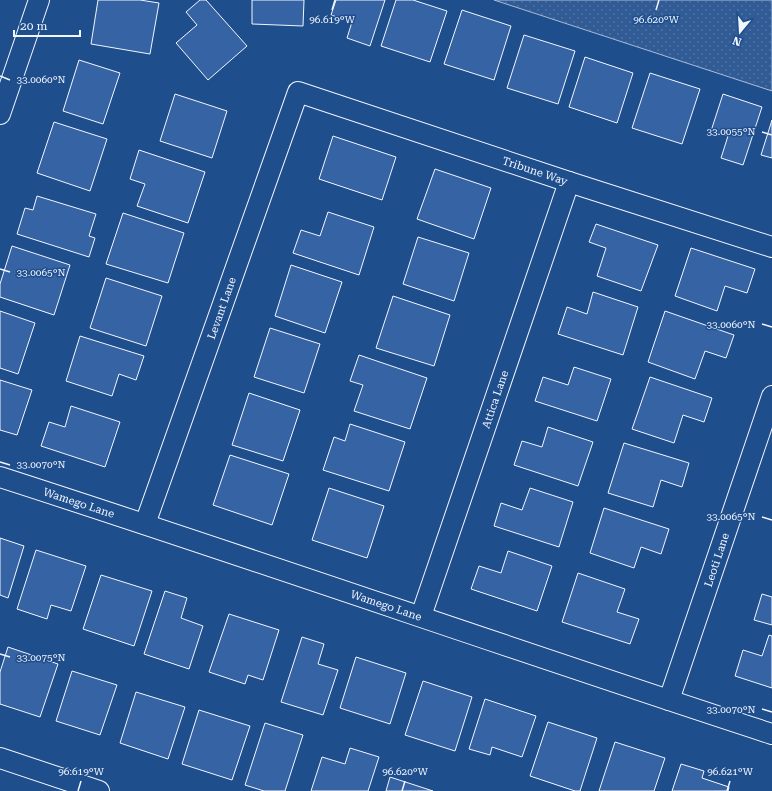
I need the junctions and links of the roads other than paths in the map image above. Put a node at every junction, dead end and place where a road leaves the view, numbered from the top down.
1 (39, 0) edge
2 (298, 92) joint
3 (0, 114) edge
4 (569, 182) junction
5 (772, 247) edge
6 (772, 396) edge
7 (0, 477) edge
8 (145, 524) junction
9 (422, 616) junction
10 (669, 700) junction
11 (772, 734) edge
12 (0, 758) edge
13 (99, 791) edge

1 - 3 street
2 - 4 street, Tribune Way
2 - 8 street, Levant Lane
4 - 5 street, Tribune Way
4 - 9 street, Attica Lane
6 - 10 street, Leoti Lane
7 - 8 street, Wamego Lane
8 - 9 street, Wamego Lane
9 - 10 street, Wamego Lane
10 - 11 street, Wamego Lane
12 - 13 street

